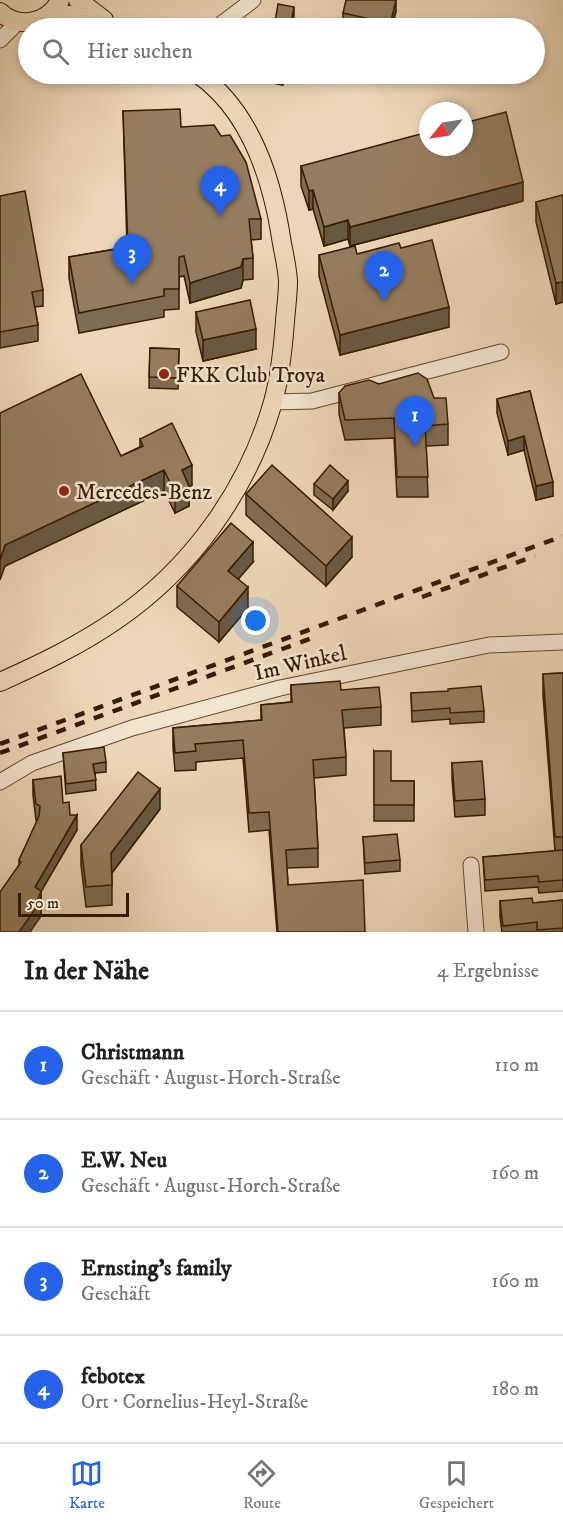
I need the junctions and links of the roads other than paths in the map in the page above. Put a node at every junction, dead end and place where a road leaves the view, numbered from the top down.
1 (78, 0) edge
2 (253, 0) edge
3 (55, 7) edge
4 (0, 12) edge
5 (41, 18) edge
6 (82, 18) edge
7 (102, 18) edge
8 (229, 18) edge
9 (18, 22) joint
10 (0, 40) edge
11 (210, 84) edge
12 (501, 352) dead end
13 (273, 402) junction
14 (563, 642) edge
15 (0, 682) edge
16 (0, 782) edge
17 (471, 865) dead end
18 (476, 932) edge

1 - 7 main road
2 - 8 street
3 - 5 main road
3 - 6 main road
4 - 9 main road
9 - 10 street
11 - 13 main road
12 - 13 street
13 - 15 main road
14 - 16 street, Im Winkel
17 - 18 street

